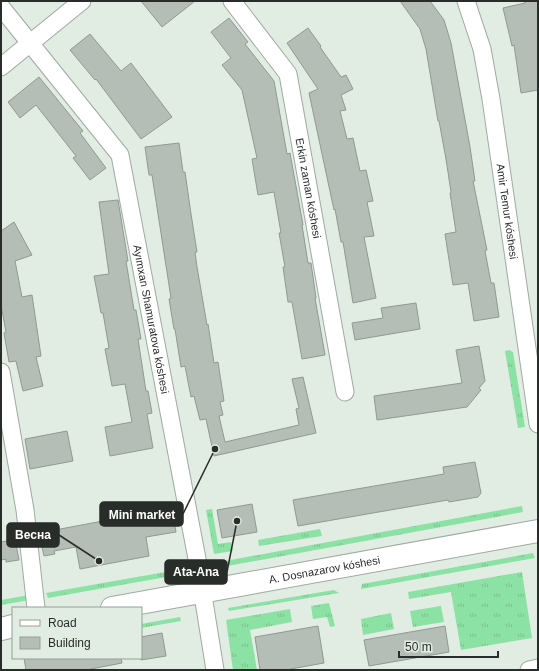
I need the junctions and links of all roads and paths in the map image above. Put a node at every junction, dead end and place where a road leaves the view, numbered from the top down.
1 (82, 1) edge
2 (232, 1) edge
3 (466, 1) edge
4 (1, 7) edge
5 (30, 44) junction
6 (1, 67) edge
7 (1, 372) edge
8 (345, 392) dead end
9 (538, 424) edge
10 (538, 531) edge
11 (203, 591) junction
12 (36, 607) edge
13 (117, 607) edge
14 (12, 626) edge
15 (1, 628) edge
16 (538, 668) edge
17 (215, 670) edge
18 (529, 670) edge

1 - 5 street
2 - 8 street, Erkin zaman kóshesi
3 - 9 street, Amir Temur kóshesi
4 - 5 street, Ayımxan Shamuratova kóshesi
5 - 6 street
5 - 11 street, Ayımxan Shamuratova kóshesi
7 - 12 street
10 - 11 main road, A. Dosnazarov kóshesi
11 - 13 main road, A. Dosnazarov kóshesi
11 - 17 street, Ayımxan Shamuratova kóshesi
14 - 15 main road
16 - 18 street

